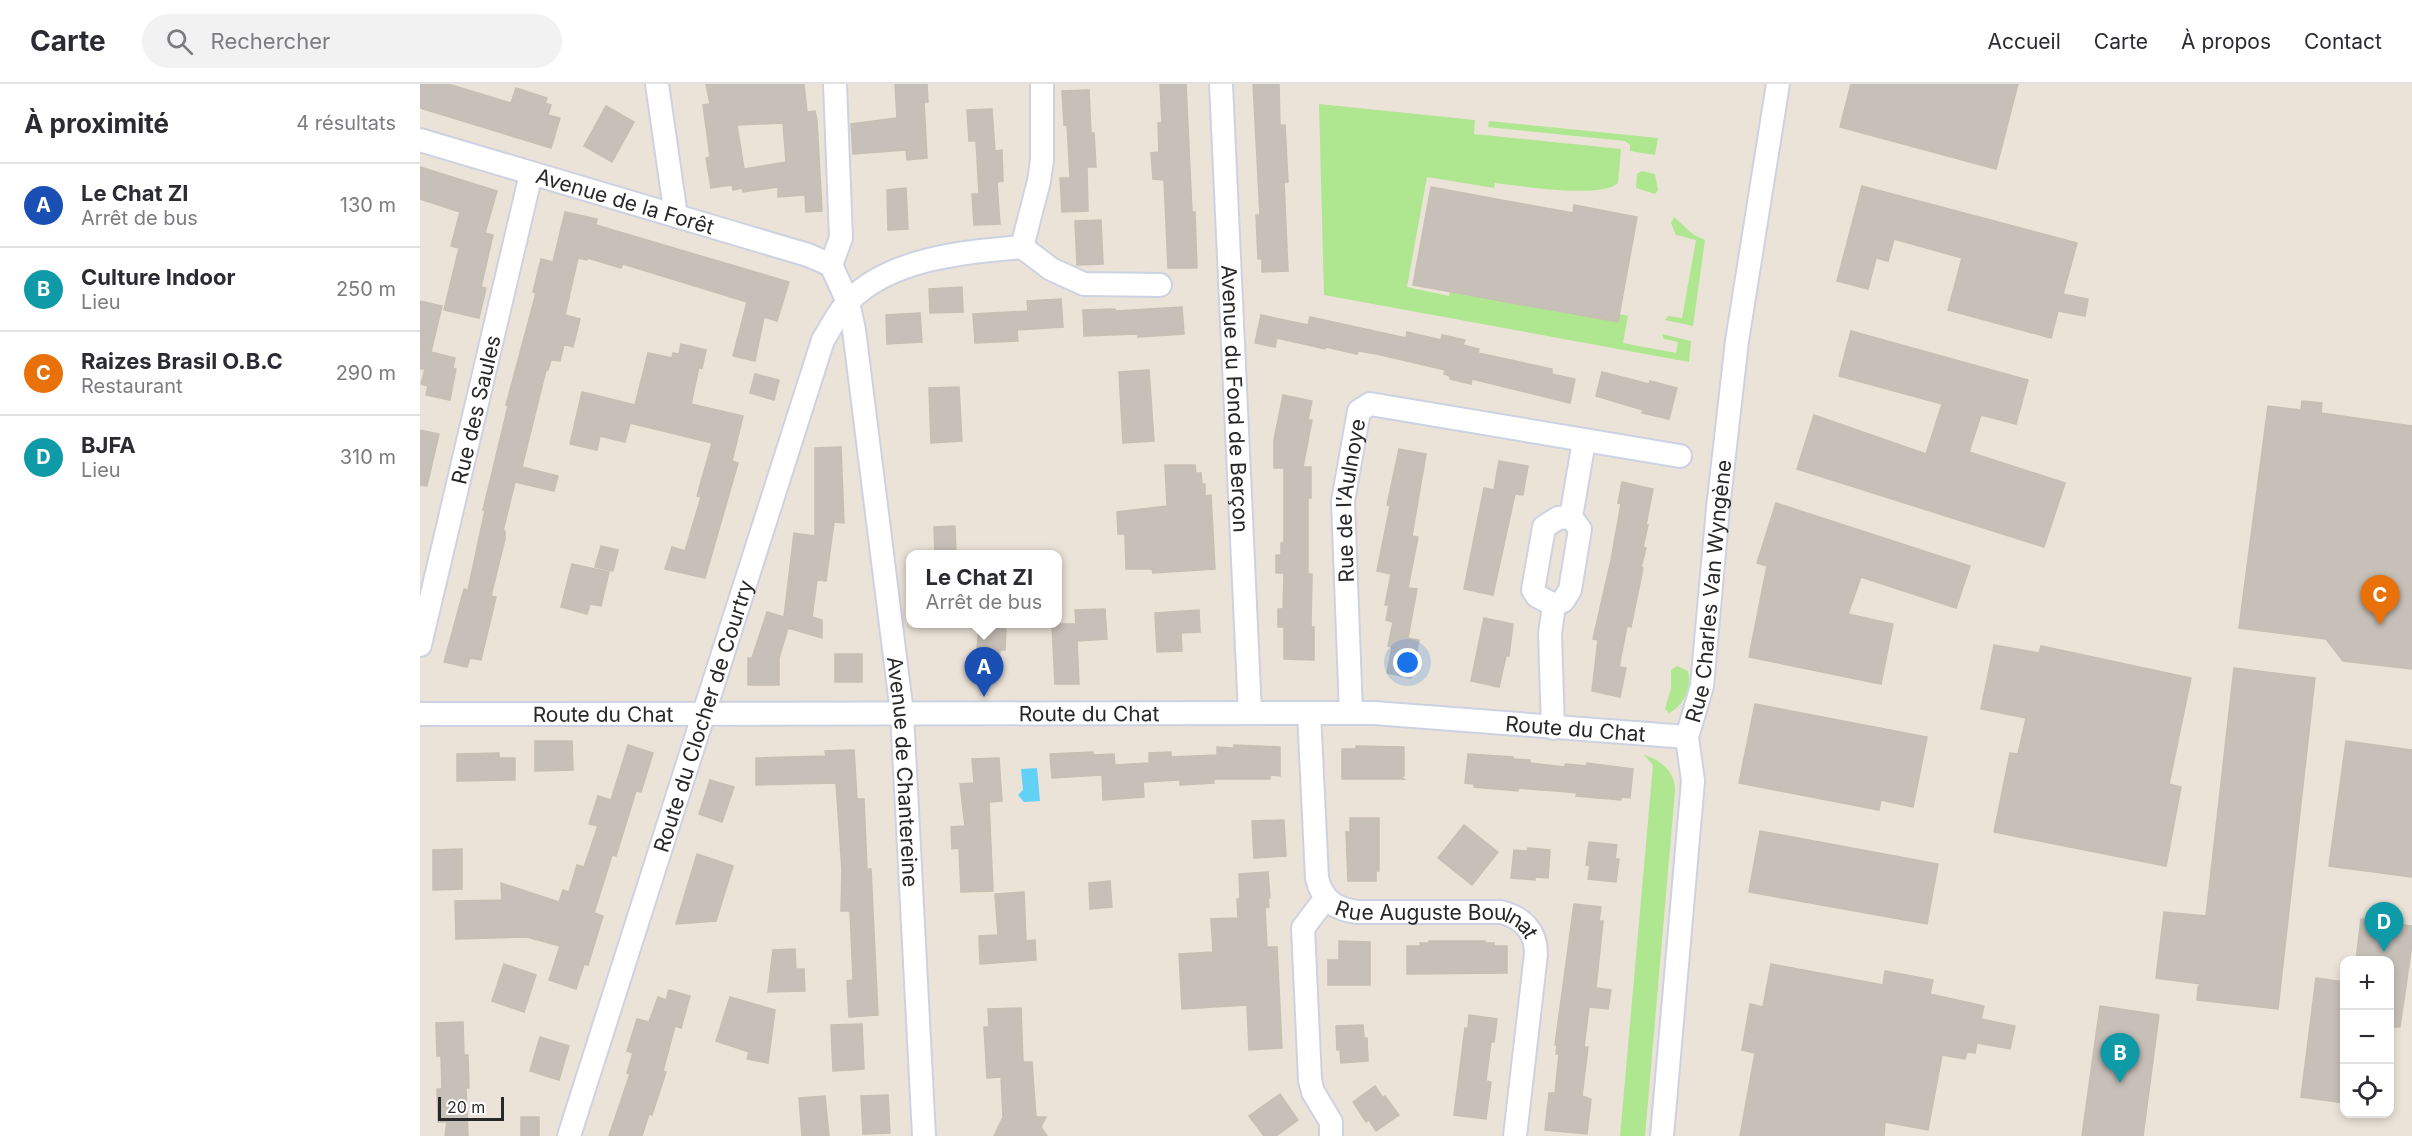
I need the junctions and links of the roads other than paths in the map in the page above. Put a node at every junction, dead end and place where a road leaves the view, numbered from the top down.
1 (657, 84) edge
2 (835, 84) edge
3 (1042, 84) edge
4 (1221, 84) edge
5 (1778, 84) edge
6 (420, 140) edge
7 (531, 174) junction
8 (676, 216) junction
9 (1022, 246) junction
10 (831, 265) junction
11 (1160, 285) dead end
12 (848, 302) junction
13 (1584, 441) junction
14 (1680, 456) dead end
15 (1571, 518) junction
16 (1554, 605) junction
17 (420, 645) edge
18 (902, 713) junction
19 (1250, 713) junction
20 (1309, 713) junction
21 (1351, 713) junction
22 (420, 714) edge
23 (703, 714) junction
24 (1553, 728) junction
25 (1687, 737) junction
26 (1325, 899) junction
27 (569, 1136) edge
28 (924, 1136) edge
29 (1330, 1136) edge
30 (1515, 1136) edge
31 (1662, 1136) edge

1 - 8 street
2 - 10 street
3 - 9 street
4 - 19 street, Avenue du Fond de Berçon
5 - 25 street, Rue Charles Van Wyngène
6 - 7 street, Avenue de la Forêt
7 - 8 street, Avenue de la Forêt
7 - 17 street, Rue des Saules
8 - 10 street, Avenue de la Forêt
9 - 11 street
9 - 12 street
10 - 12 street, Avenue de Chantereine
12 - 18 street, Avenue de Chantereine
12 - 23 street, Route du Clocher de Courtry
13 - 14 street, Rue de l'Aulnoye
13 - 15 street
13 - 21 street, Rue de l'Aulnoye
15 - 16 street
15 - 16 street
16 - 24 street
18 - 19 street, Route du Chat
18 - 23 street, Route du Chat
18 - 28 street, Avenue de Chantereine
19 - 20 street, Route du Chat
20 - 21 street, Route du Chat
20 - 26 street, Rue Auguste Boulnat
21 - 24 street, Route du Chat
22 - 23 street, Route du Chat
23 - 27 street, Route du Clocher de Courtry
24 - 25 street, Route du Chat
25 - 31 street, Rue Charles Van Wyngène
26 - 29 street
26 - 30 street, Rue Auguste Boulnat

